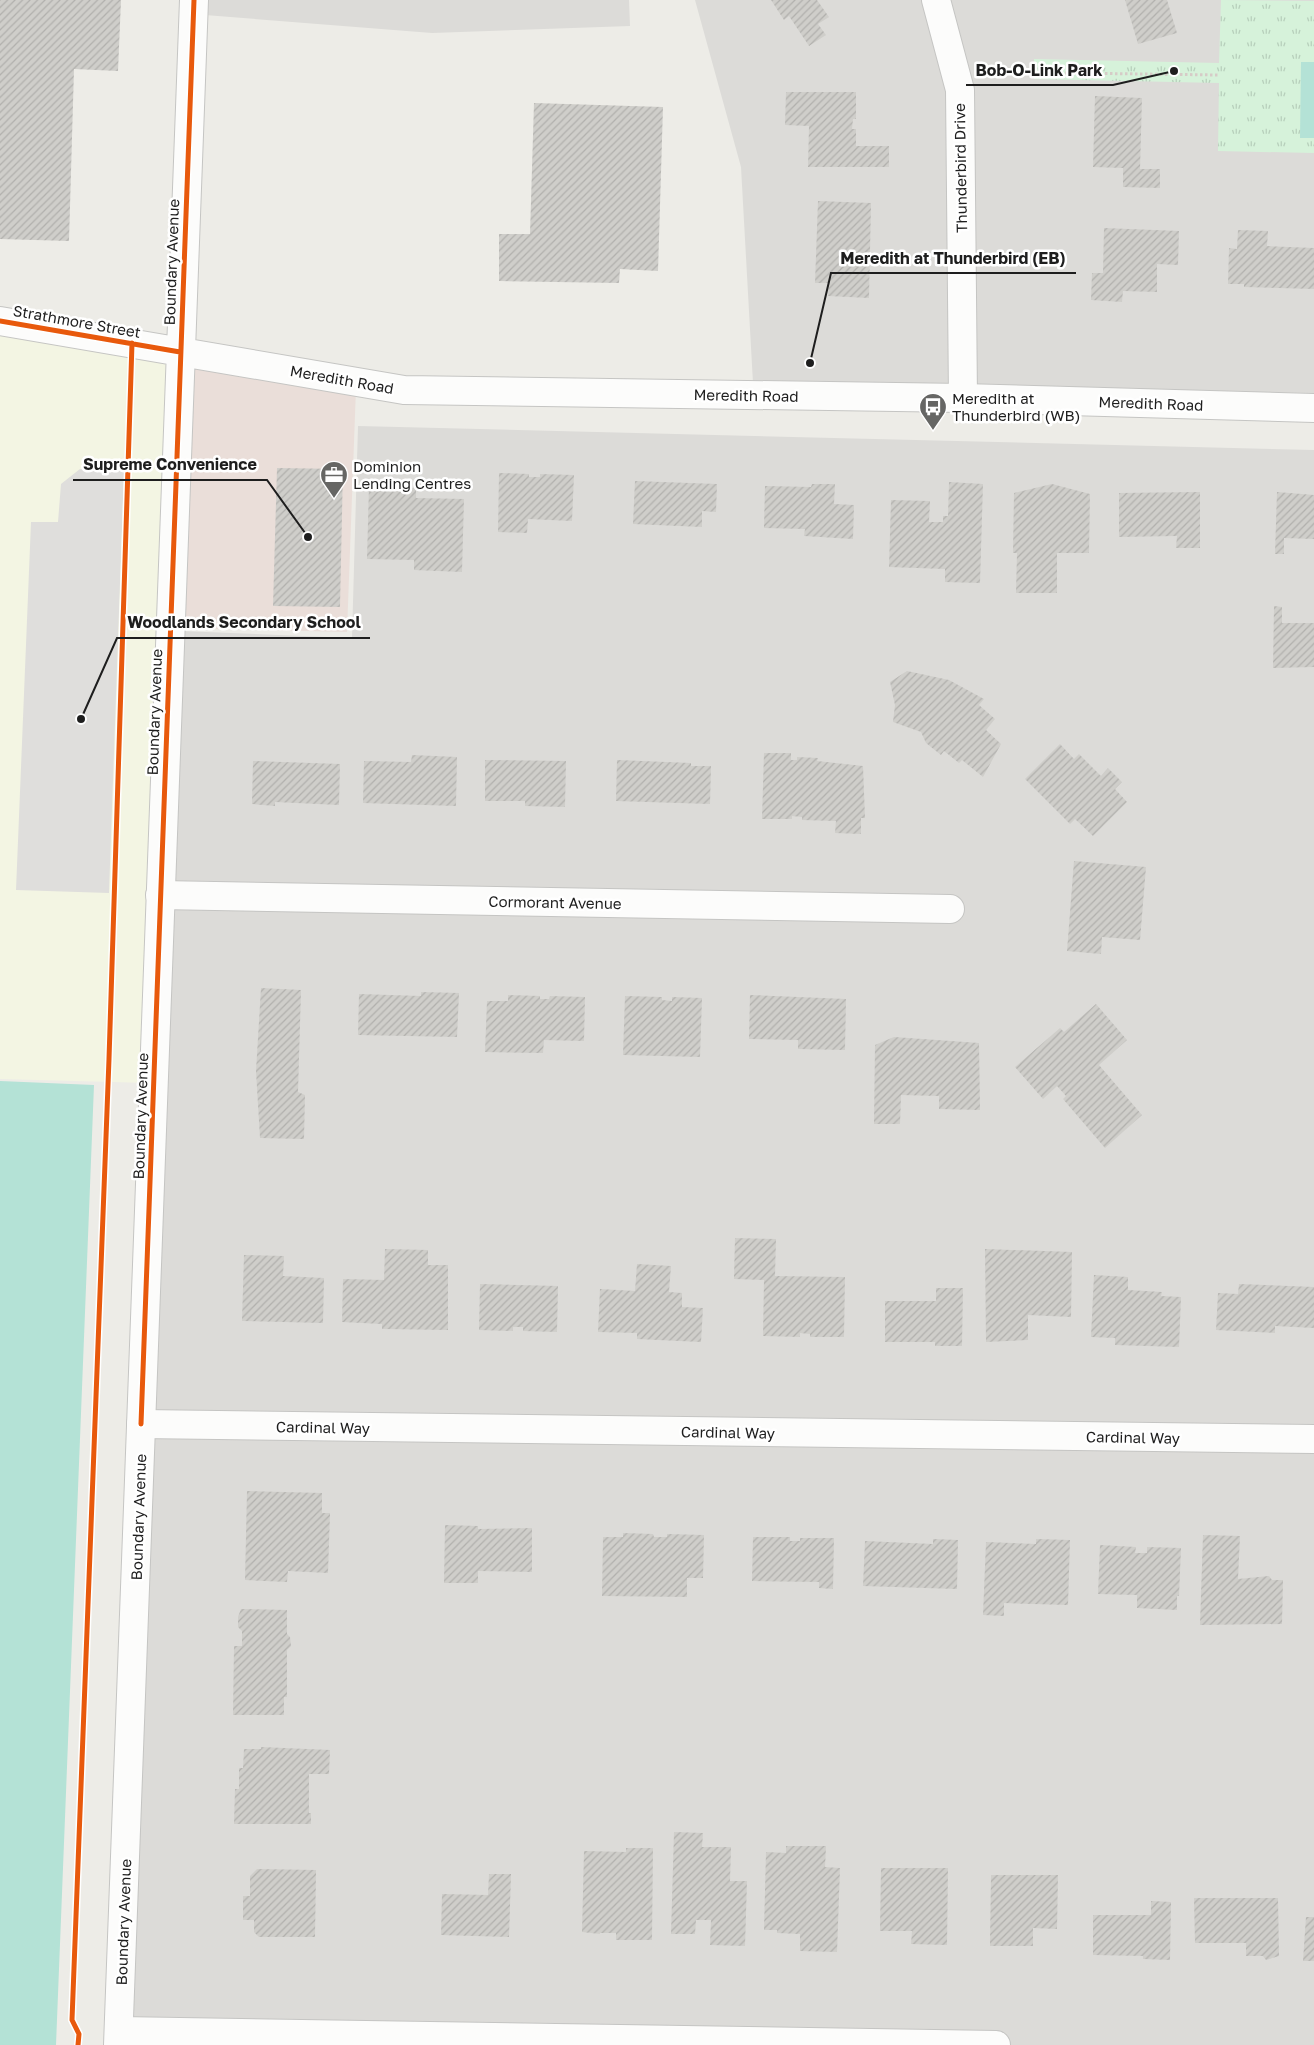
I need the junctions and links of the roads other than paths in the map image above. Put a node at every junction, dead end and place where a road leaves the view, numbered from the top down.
1 (194, 0) edge
2 (936, 0) edge
3 (0, 321) edge
4 (180, 352) junction
5 (963, 398) junction
6 (1314, 408) edge
7 (160, 895) junction
8 (950, 909) dead end
9 (141, 1424) junction
10 (1314, 1439) edge
11 (119, 2038) edge
12 (996, 2045) edge

1 - 4 street, Boundary Avenue
2 - 5 street, Thunderbird Drive
3 - 4 street, Strathmore Street
4 - 5 street, Meredith Road
4 - 7 street, Boundary Avenue
5 - 6 street, Meredith Road
7 - 8 street, Cormorant Avenue
7 - 9 street, Boundary Avenue
9 - 10 street, Cardinal Way
9 - 11 street, Boundary Avenue
11 - 12 street

